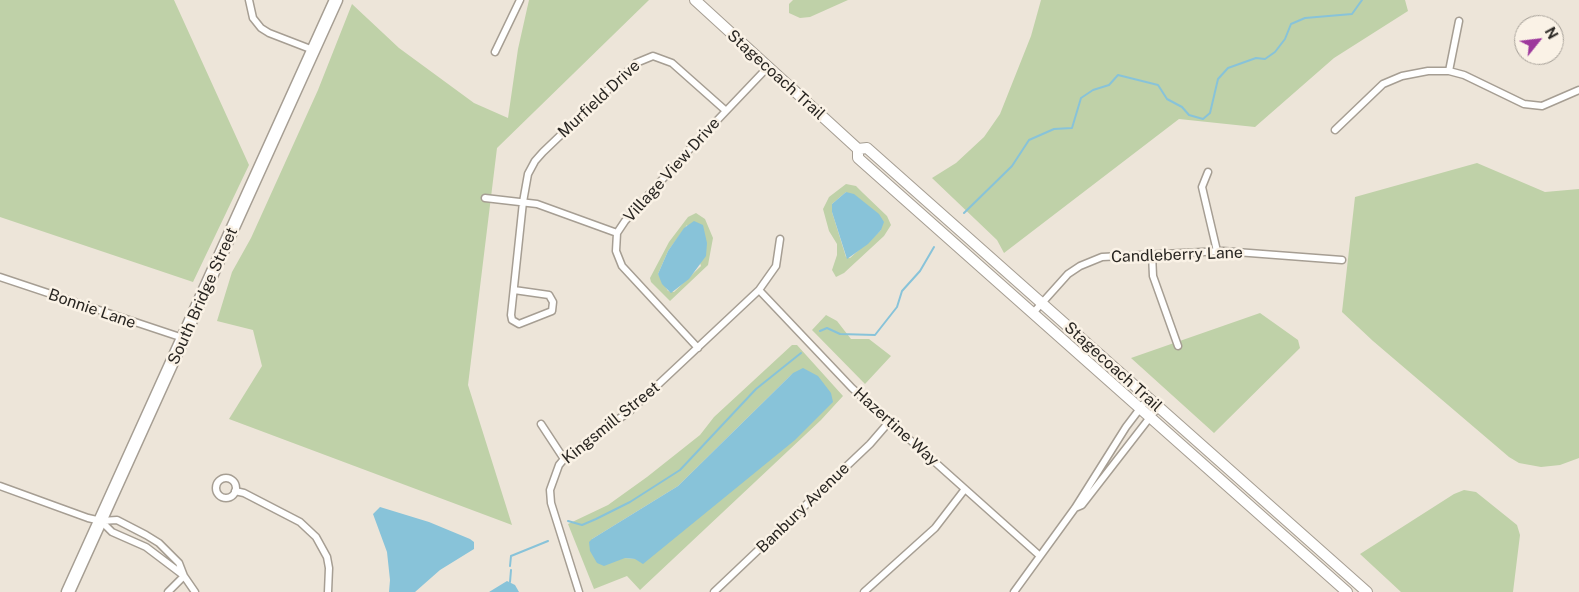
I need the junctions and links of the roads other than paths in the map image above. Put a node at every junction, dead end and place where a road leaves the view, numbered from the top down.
1 (249, 0) edge
2 (336, 0) edge
3 (520, 0) edge
4 (695, 0) edge
5 (1459, 22) dead end
6 (313, 50) junction
7 (495, 52) dead end
8 (767, 68) junction
9 (1450, 71) junction
10 (1579, 90) edge
11 (725, 110) junction
12 (1335, 130) dead end
13 (858, 149) junction
14 (1208, 172) dead end
15 (484, 198) dead end
16 (523, 202) junction
17 (617, 234) junction
18 (780, 239) dead end
19 (1217, 251) junction
20 (1152, 254) junction
21 (1342, 260) dead end
22 (0, 278) edge
23 (514, 290) junction
24 (759, 290) junction
25 (1041, 303) junction
26 (1033, 313) junction
27 (184, 339) junction
28 (1178, 346) dead end
29 (698, 348) junction
30 (1148, 398) junction
31 (1158, 406) junction
32 (1139, 408) junction
33 (1149, 417) junction
34 (890, 422) junction
35 (541, 424) dead end
36 (564, 459) junction
37 (0, 486) edge
38 (965, 489) junction
39 (235, 491) dead end
40 (1075, 508) junction
41 (101, 521) junction
42 (1040, 556) junction
43 (184, 576) junction
44 (68, 592) edge
45 (168, 592) edge
46 (195, 592) edge
47 (328, 592) edge
48 (579, 592) edge
49 (714, 592) edge
50 (864, 592) edge
51 (1014, 592) edge
52 (1347, 592) edge
53 (1367, 592) edge

1 - 6 street
2 - 6 highway, South Bridge Street
3 - 7 street
4 - 8 main road, Stagecoach Trail
5 - 9 street
6 - 27 highway, South Bridge Street
8 - 11 street, Village View Drive
8 - 13 main road, Stagecoach Trail
9 - 10 street
9 - 12 street
11 - 16 street, Murfield Drive
11 - 17 street, Village View Drive
13 - 25 main road, Stagecoach Trail
13 - 26 main road, Stagecoach Trail
14 - 19 street
15 - 16 street
16 - 17 street
16 - 23 street
17 - 29 street, Village View Drive
18 - 24 street, Kingsmill Street
19 - 20 street, Candleberry Lane
19 - 21 street, Candleberry Lane
20 - 25 street, Candleberry Lane
20 - 28 street
22 - 27 street, Bonnie Lane
23 - 23 street
24 - 29 street, Kingsmill Street
24 - 34 street, Hazertine Way
25 - 26 street, Candleberry Lane
25 - 30 main road, Stagecoach Trail
26 - 32 main road, Stagecoach Trail
27 - 41 highway, South Bridge Street
29 - 36 street, Kingsmill Street
30 - 31 main road, Stagecoach Trail
30 - 32 street
31 - 33 street
31 - 53 main road, Stagecoach Trail
32 - 33 main road, Stagecoach Trail
32 - 40 street
33 - 40 street
33 - 52 main road, Stagecoach Trail
34 - 38 street, Hazertine Way
34 - 49 street, Banbury Avenue
35 - 36 street
36 - 48 street, Kingsmill Street
37 - 41 street
38 - 42 street, Hazertine Way
38 - 50 street
39 - 47 street
40 - 42 street
41 - 43 street
41 - 43 street
41 - 44 highway, South Bridge Street
42 - 51 street
43 - 45 street
43 - 46 street

